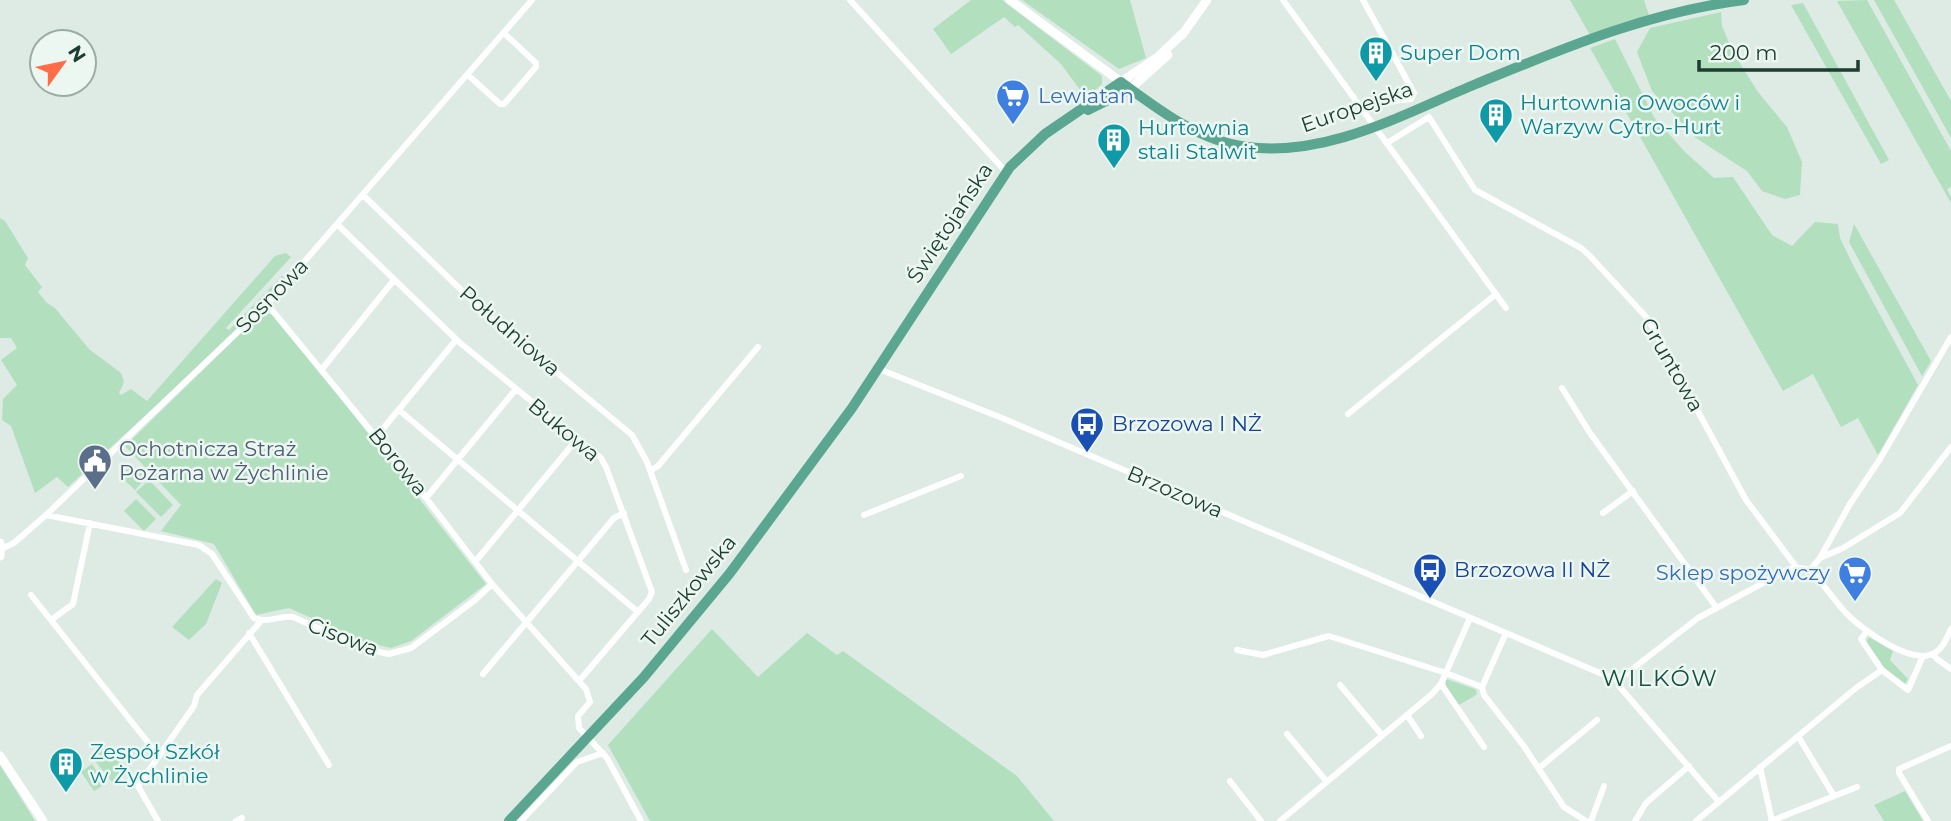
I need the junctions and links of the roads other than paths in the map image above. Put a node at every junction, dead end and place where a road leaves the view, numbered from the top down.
1 (532, 0) edge
2 (850, 0) edge
3 (1010, 0) edge
4 (1207, 0) edge
5 (1283, 0) edge
6 (1363, 0) edge
7 (1744, 0) edge
8 (504, 33) junction
9 (468, 75) junction
10 (1126, 86) junction
11 (1364, 111) junction
12 (1374, 126) junction
13 (1387, 142) junction
14 (1006, 172) junction
15 (364, 196) junction
16 (338, 225) junction
17 (394, 280) junction
18 (1496, 294) junction
19 (267, 304) junction
20 (1506, 308) dead end
21 (1951, 337) edge
22 (456, 340) junction
23 (758, 347) dead end
24 (322, 369) junction
25 (879, 369) junction
26 (1562, 388) dead end
27 (516, 389) junction
28 (399, 410) junction
29 (1348, 414) dead end
30 (377, 436) junction
31 (577, 439) junction
32 (1951, 447) edge
33 (458, 460) junction
34 (650, 471) junction
35 (961, 475) dead end
36 (1633, 491) junction
37 (426, 498) junction
38 (518, 510) junction
39 (624, 513) junction
40 (1603, 513) dead end
41 (46, 515) junction
42 (864, 515) dead end
43 (90, 523) junction
44 (0, 549) edge
45 (1820, 558) junction
46 (577, 560) junction
47 (475, 562) junction
48 (1797, 568) junction
49 (686, 570) dead end
50 (1810, 570) junction
51 (492, 584) junction
52 (31, 595) dead end
53 (1716, 607) junction
54 (638, 612) junction
55 (1470, 618) junction
56 (51, 620) junction
57 (261, 621) junction
58 (527, 621) junction
59 (1951, 629) edge
60 (1867, 631) junction
61 (249, 633) junction
62 (1506, 633) junction
63 (1237, 650) dead end
64 (1933, 654) junction
65 (1923, 656) junction
66 (1951, 669) edge
67 (1882, 670) junction
68 (1446, 673) junction
69 (483, 674) dead end
70 (1618, 679) junction
71 (579, 681) junction
72 (1441, 684) junction
73 (1339, 685) dead end
74 (1482, 687) junction
75 (1407, 715) junction
76 (1597, 720) dead end
77 (1287, 734) dead end
78 (1382, 735) junction
79 (1421, 736) dead end
80 (1798, 736) junction
81 (589, 738) junction
82 (1951, 746) edge
83 (1484, 747) dead end
84 (603, 753) junction
85 (158, 755) junction
86 (0, 757) edge
87 (329, 765) dead end
88 (1689, 766) junction
89 (1760, 767) junction
90 (1539, 768) junction
91 (1230, 781) dead end
92 (1326, 782) junction
93 (1604, 786) dead end
94 (1857, 787) dead end
95 (1834, 796) junction
96 (1719, 802) junction
97 (43, 821) edge
98 (158, 821) edge
99 (509, 821) edge
100 (521, 821) edge
101 (641, 821) edge
102 (1261, 821) edge
103 (1280, 821) edge
104 (1589, 821) edge
105 (1635, 821) edge
106 (1696, 821) edge
107 (1772, 821) edge
108 (1928, 821) edge

1 - 8 street, Sosnowa
2 - 14 street
3 - 10 street, Europejska
4 - 10 street, Świętojańska
5 - 11 street
6 - 11 street
7 - 12 main road, Europejska
8 - 9 street, Sosnowa
8 - 9 street
9 - 15 street, Sosnowa
10 - 12 main road, Europejska
10 - 14 main road, Świętojańska
11 - 12 street
12 - 13 street
13 - 18 street
13 - 48 street, Gruntowa
14 - 25 main road, Świętojańska
15 - 16 street, Sosnowa
15 - 34 street, Południowa
16 - 17 street, Bukowa
16 - 19 street, Sosnowa
17 - 22 street, Bukowa
17 - 24 street
18 - 20 street
18 - 29 street
19 - 24 street, Borowa
19 - 41 street, Sosnowa
21 - 45 street
22 - 27 street, Bukowa
22 - 28 street
23 - 34 street
24 - 30 street, Borowa
25 - 55 street, Brzozowa
25 - 81 main road, Tuliszkowska
26 - 36 street
27 - 31 street, Bukowa
27 - 33 street
28 - 30 street
28 - 33 street
30 - 37 street, Borowa
31 - 38 street
31 - 39 street, Bukowa
32 - 45 street
33 - 37 street
33 - 38 street
34 - 49 street, Południowa
35 - 42 street
36 - 40 street
36 - 53 street
37 - 47 street, Borowa
38 - 46 street
38 - 47 street
39 - 46 street
39 - 54 street, Bukowa
41 - 43 street
41 - 44 street, Sosnowa
43 - 56 street
43 - 57 street
45 - 50 street
46 - 54 street
46 - 58 street
47 - 51 street, Borowa
48 - 50 street
48 - 53 street
50 - 60 street
51 - 57 street, Cisowa
51 - 58 street, Borowa
52 - 56 street
53 - 70 street
54 - 71 street, Bukowa
55 - 62 street, Brzozowa
55 - 68 street
56 - 85 street
57 - 61 street
58 - 69 street
58 - 71 street, Borowa
59 - 64 street
60 - 65 street
60 - 67 street
61 - 85 street
61 - 87 street
62 - 70 street, Brzozowa
62 - 74 street
63 - 68 street
64 - 65 street
64 - 66 street
65 - 67 street
67 - 80 street
68 - 72 street
68 - 74 street
70 - 88 street
71 - 81 street
72 - 75 street
72 - 83 street
73 - 78 street
74 - 90 street
75 - 78 street
75 - 79 street
76 - 90 street
77 - 92 street
78 - 92 street
80 - 89 street
80 - 95 street
81 - 84 street
81 - 99 main road, Tuliszkowska
82 - 108 street
84 - 100 street
84 - 101 street
85 - 98 street
86 - 97 street
88 - 96 street
88 - 105 street
89 - 96 street
89 - 107 street
90 - 104 street
91 - 102 street
92 - 103 street
93 - 104 street
94 - 95 street
95 - 107 street
96 - 106 street

